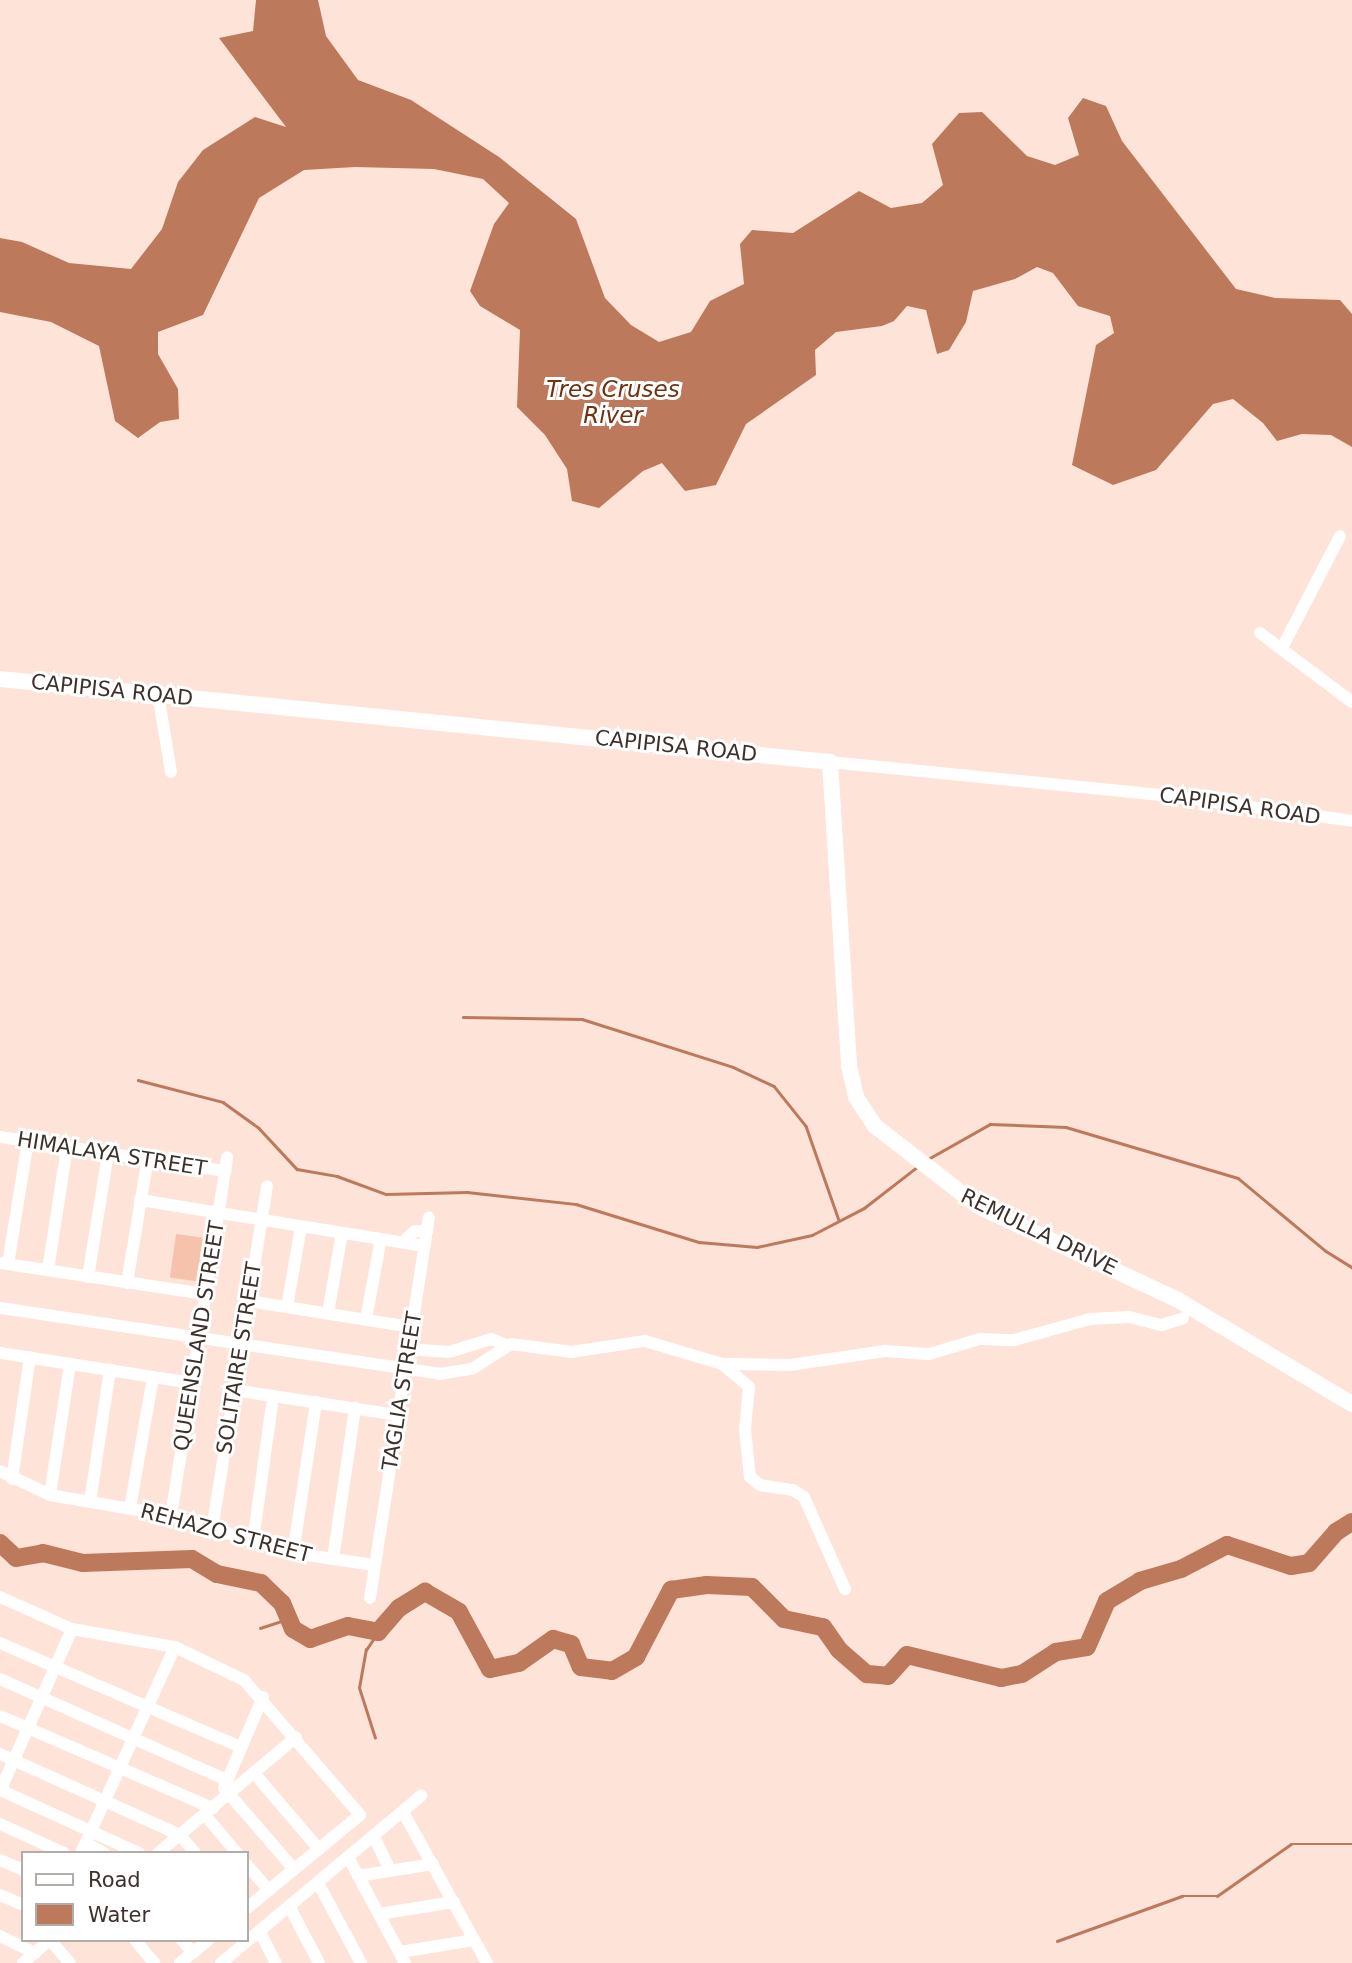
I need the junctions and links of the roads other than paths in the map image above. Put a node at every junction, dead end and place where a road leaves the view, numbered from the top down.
1 (1340, 536) dead end
2 (1260, 633) dead end
3 (1282, 648) junction
4 (0, 679) edge
5 (158, 694) junction
6 (1352, 702) edge
7 (830, 762) junction
8 (171, 772) dead end
9 (1352, 821) edge
10 (0, 1137) edge
11 (28, 1141) junction
12 (67, 1147) junction
13 (108, 1153) junction
14 (227, 1157) dead end
15 (148, 1158) junction
16 (225, 1171) junction
17 (267, 1186) dead end
18 (140, 1200) junction
19 (218, 1214) junction
20 (261, 1220) junction
21 (302, 1227) junction
22 (342, 1233) junction
23 (381, 1239) junction
24 (403, 1242) junction
25 (425, 1246) junction
26 (4, 1264) edge
27 (48, 1270) junction
28 (88, 1277) junction
29 (127, 1283) junction
30 (205, 1294) junction
31 (249, 1300) junction
32 (287, 1307) junction
33 (0, 1308) edge
34 (328, 1313) junction
35 (1183, 1318) dead end
36 (366, 1319) junction
37 (412, 1327) junction
38 (199, 1337) junction
39 (242, 1344) junction
40 (507, 1345) junction
41 (408, 1349) junction
42 (0, 1353) edge
43 (30, 1357) junction
44 (70, 1364) junction
45 (722, 1364) junction
46 (110, 1370) junction
47 (405, 1371) junction
48 (153, 1377) junction
49 (192, 1384) junction
50 (234, 1390) junction
51 (273, 1396) junction
52 (316, 1402) junction
53 (1352, 1404) edge
54 (355, 1408) junction
55 (398, 1415) junction
56 (0, 1471) edge
57 (12, 1479) junction
58 (50, 1494) junction
59 (90, 1502) junction
60 (130, 1508) junction
61 (171, 1516) junction
62 (212, 1530) junction
63 (253, 1541) junction
64 (293, 1553) junction
65 (333, 1559) junction
66 (374, 1565) junction
67 (845, 1589) dead end
68 (0, 1597) edge
69 (370, 1598) dead end
70 (72, 1629) junction
71 (0, 1643) edge
72 (175, 1647) junction
73 (55, 1669) junction
74 (0, 1679) edge
75 (262, 1697) junction
76 (42, 1698) junction
77 (147, 1709) junction
78 (0, 1716) edge
79 (29, 1729) junction
80 (296, 1737) junction
81 (134, 1739) junction
82 (240, 1748) junction
83 (0, 1754) edge
84 (14, 1760) junction
85 (120, 1769) junction
86 (254, 1773) junction
87 (227, 1780) junction
88 (0, 1790) edge
89 (421, 1796) dead end
90 (106, 1800) junction
91 (217, 1805) junction
92 (403, 1812) junction
93 (0, 1824) edge
94 (92, 1831) junction
95 (180, 1835) junction
96 (374, 1837) junction
97 (84, 1848) edge
98 (319, 1849) junction
99 (60, 1851) edge
100 (135, 1851) edge
101 (160, 1851) edge
102 (193, 1851) edge
103 (236, 1851) edge
104 (348, 1857) junction
105 (0, 1860) edge
106 (433, 1864) junction
107 (248, 1866) edge
108 (21, 1869) edge
109 (294, 1869) junction
110 (390, 1870) junction
111 (358, 1876) junction
112 (318, 1883) junction
113 (269, 1890) junction
114 (0, 1895) edge
115 (454, 1902) junction
116 (21, 1904) edge
117 (289, 1906) junction
118 (248, 1907) edge
119 (379, 1914) junction
120 (260, 1932) junction
121 (0, 1936) edge
122 (474, 1940) junction
123 (51, 1942) edge
124 (137, 1942) edge
125 (184, 1942) edge
126 (206, 1942) edge
127 (38, 1948) edge
128 (193, 1953) junction
129 (403, 1958) edge
130 (228, 1961) edge
131 (23, 1963) edge
132 (70, 1963) edge
133 (154, 1963) edge
134 (180, 1963) edge
135 (276, 1963) edge
136 (320, 1963) edge
137 (361, 1963) edge
138 (487, 1963) edge

1 - 3 street
2 - 3 street
3 - 6 street
4 - 5 main road, CAPIPISA ROAD
5 - 7 main road, CAPIPISA ROAD
5 - 8 street
7 - 9 street, CAPIPISA ROAD
7 - 53 main road, REMULLA DRIVE
10 - 11 street, HIMALAYA STREET
11 - 12 street, HIMALAYA STREET
11 - 26 street
12 - 13 street, HIMALAYA STREET
12 - 27 street
13 - 15 street, HIMALAYA STREET
13 - 28 street
14 - 16 street, QUEENSLAND STREET
15 - 16 street, HIMALAYA STREET
15 - 18 street
16 - 19 street, QUEENSLAND STREET
17 - 20 street, SOLITAIRE STREET
18 - 19 street
18 - 29 street
19 - 20 street
19 - 30 street, QUEENSLAND STREET
20 - 21 street
20 - 31 street, SOLITAIRE STREET
21 - 22 street
21 - 32 street
22 - 23 street
22 - 34 street
23 - 24 street
23 - 36 street
24 - 25 street
24 - 25 street, TAGLIA STREET
25 - 37 street, TAGLIA STREET
26 - 27 street
27 - 28 street
28 - 29 street
29 - 30 street
30 - 38 street, QUEENSLAND STREET
31 - 32 street
31 - 39 street, SOLITAIRE STREET
32 - 34 street
33 - 38 street
34 - 36 street
35 - 45 street
36 - 37 street
37 - 41 street, TAGLIA STREET
38 - 39 street
38 - 49 street, QUEENSLAND STREET
39 - 47 street
39 - 50 street, SOLITAIRE STREET
40 - 41 street
40 - 45 street
40 - 47 street
41 - 47 street, TAGLIA STREET
42 - 43 street
43 - 44 street
43 - 57 street
44 - 46 street
44 - 58 street
45 - 67 street
46 - 48 street
46 - 59 street
47 - 55 street, TAGLIA STREET
48 - 49 street
48 - 60 street
49 - 61 street, QUEENSLAND STREET
50 - 51 street
50 - 62 street, SOLITAIRE STREET
51 - 52 street
51 - 63 street
52 - 54 street
52 - 64 street
54 - 55 street
54 - 65 street
55 - 66 street, TAGLIA STREET
56 - 57 street, REHAZO STREET
57 - 58 street, REHAZO STREET
58 - 59 street, REHAZO STREET
59 - 60 street, REHAZO STREET
60 - 61 street, REHAZO STREET
61 - 62 street, REHAZO STREET
62 - 63 street, REHAZO STREET
63 - 64 street, REHAZO STREET
64 - 65 street, REHAZO STREET
65 - 66 street, REHAZO STREET
66 - 69 street, TAGLIA STREET
68 - 70 street
70 - 72 street
70 - 73 street
71 - 73 street
72 - 75 street
72 - 77 street
73 - 76 street
73 - 77 street
74 - 76 street
75 - 80 street
75 - 82 street
76 - 79 street
76 - 81 street
77 - 81 street
77 - 82 street
78 - 79 street
79 - 84 street
79 - 85 street
80 - 86 street
80 - 98 street
81 - 85 street
81 - 87 street
82 - 87 street
83 - 84 street
84 - 88 street
84 - 90 street
85 - 90 street
85 - 91 street
86 - 91 street
86 - 98 street
87 - 91 street
88 - 94 street
89 - 92 street
90 - 94 street
90 - 95 street
91 - 95 street
91 - 103 street
91 - 109 street
92 - 96 street
92 - 106 street
93 - 99 street
94 - 97 street
94 - 100 street
95 - 101 street
95 - 102 street
96 - 104 street
96 - 110 street
98 - 109 street
104 - 111 street
104 - 112 street
105 - 108 street
106 - 110 street
106 - 115 street
107 - 113 street
109 - 113 street
110 - 111 street
111 - 119 street
112 - 117 street
112 - 137 street
113 - 118 street
114 - 116 street
115 - 119 street
115 - 122 street
117 - 120 street
117 - 136 street
119 - 129 street
120 - 130 street
120 - 135 street
121 - 127 street
122 - 129 street
122 - 138 street
123 - 132 street
124 - 133 street
125 - 128 street
126 - 128 street
127 - 131 street
128 - 134 street

